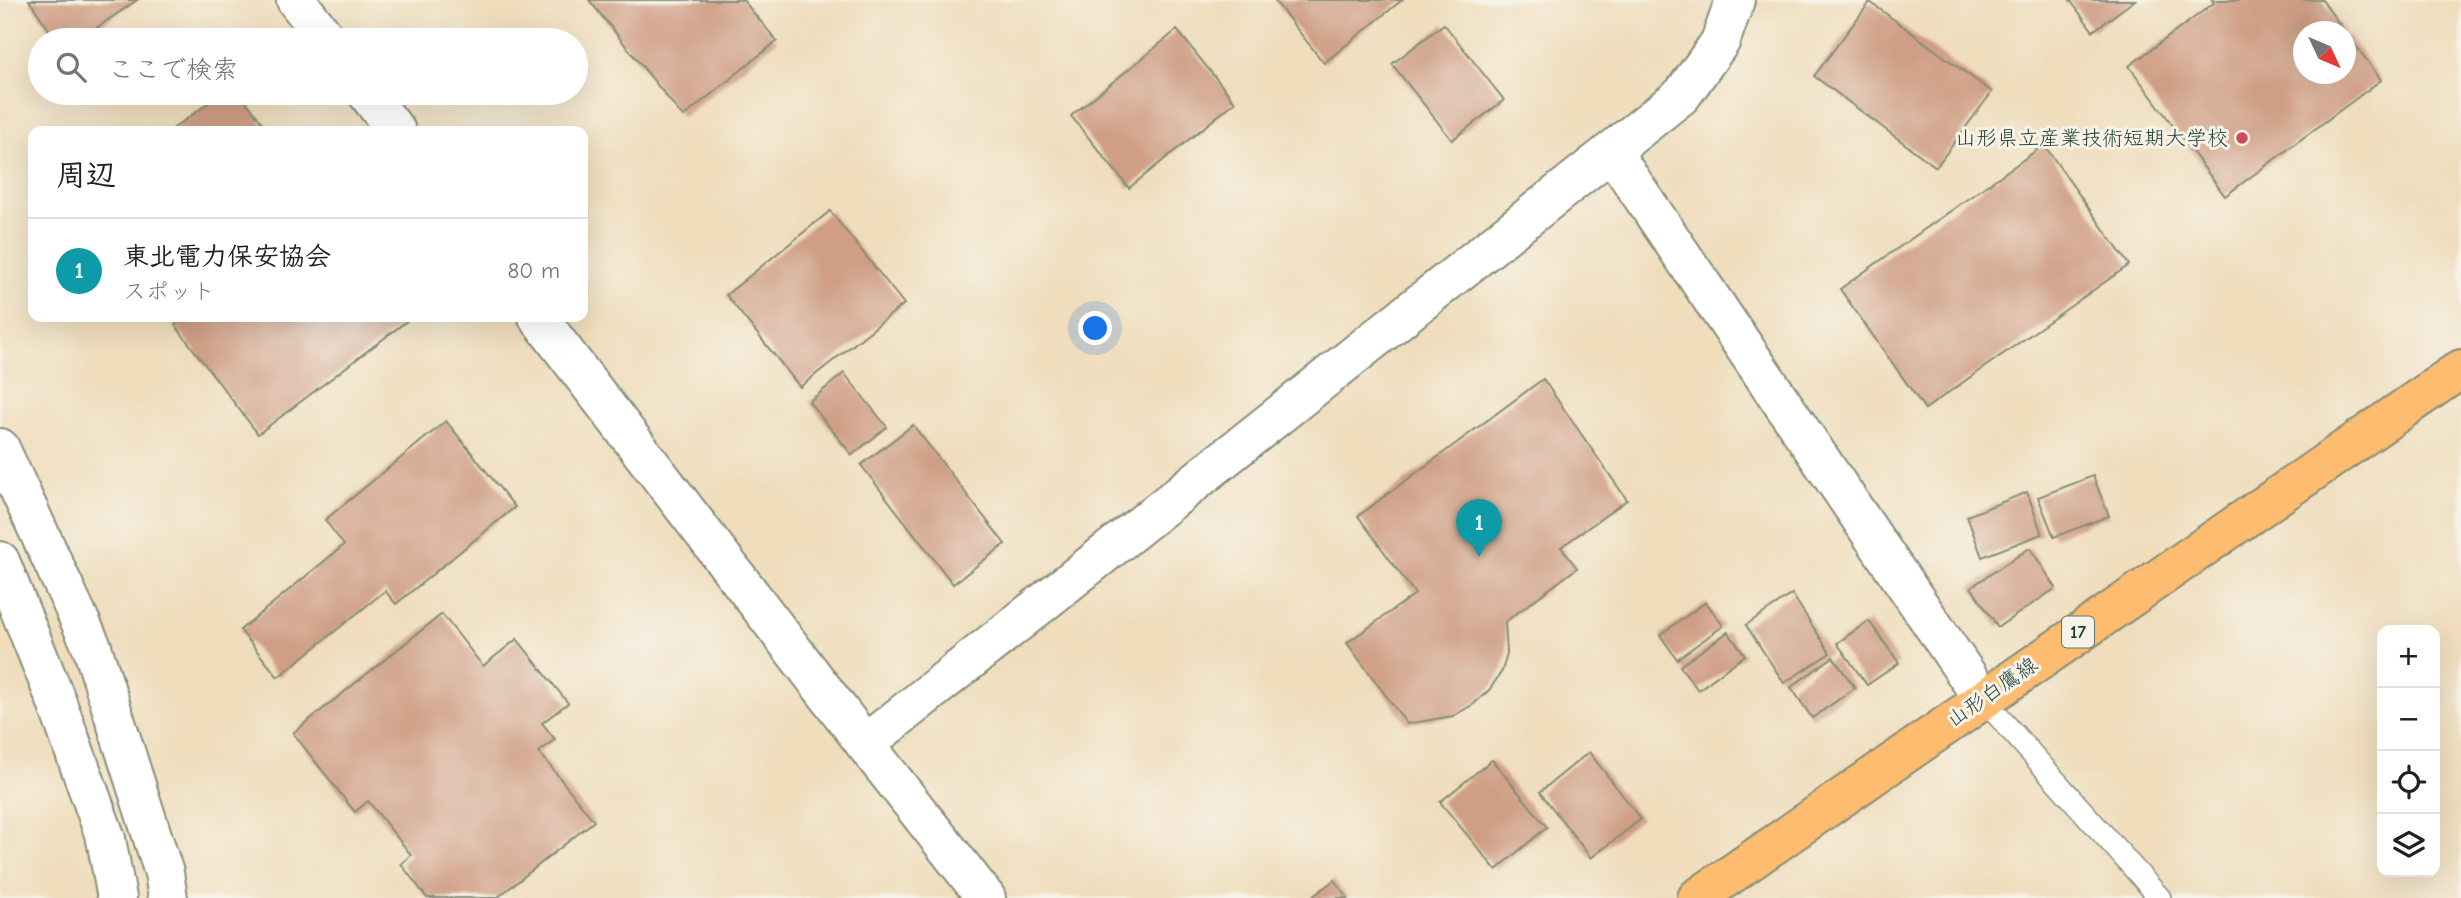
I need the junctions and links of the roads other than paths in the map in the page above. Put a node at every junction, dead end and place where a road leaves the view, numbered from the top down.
1 (296, 0) edge
2 (1735, 0) edge
3 (318, 28) edge
4 (376, 105) edge
5 (392, 126) edge
6 (1612, 152) junction
7 (542, 322) edge
8 (2461, 369) edge
9 (0, 448) edge
10 (0, 561) edge
11 (1983, 698) junction
12 (864, 744) junction
13 (117, 898) edge
14 (168, 898) edge
15 (986, 898) edge
16 (1697, 898) edge
17 (2160, 898) edge

1 - 3 street
2 - 6 street
4 - 5 street
6 - 11 street
6 - 12 street
7 - 12 street
8 - 11 main road, 山形白鷹線 / 17
9 - 14 street
10 - 13 street
11 - 16 main road, 山形白鷹線 / 17
11 - 17 lane
12 - 15 street

